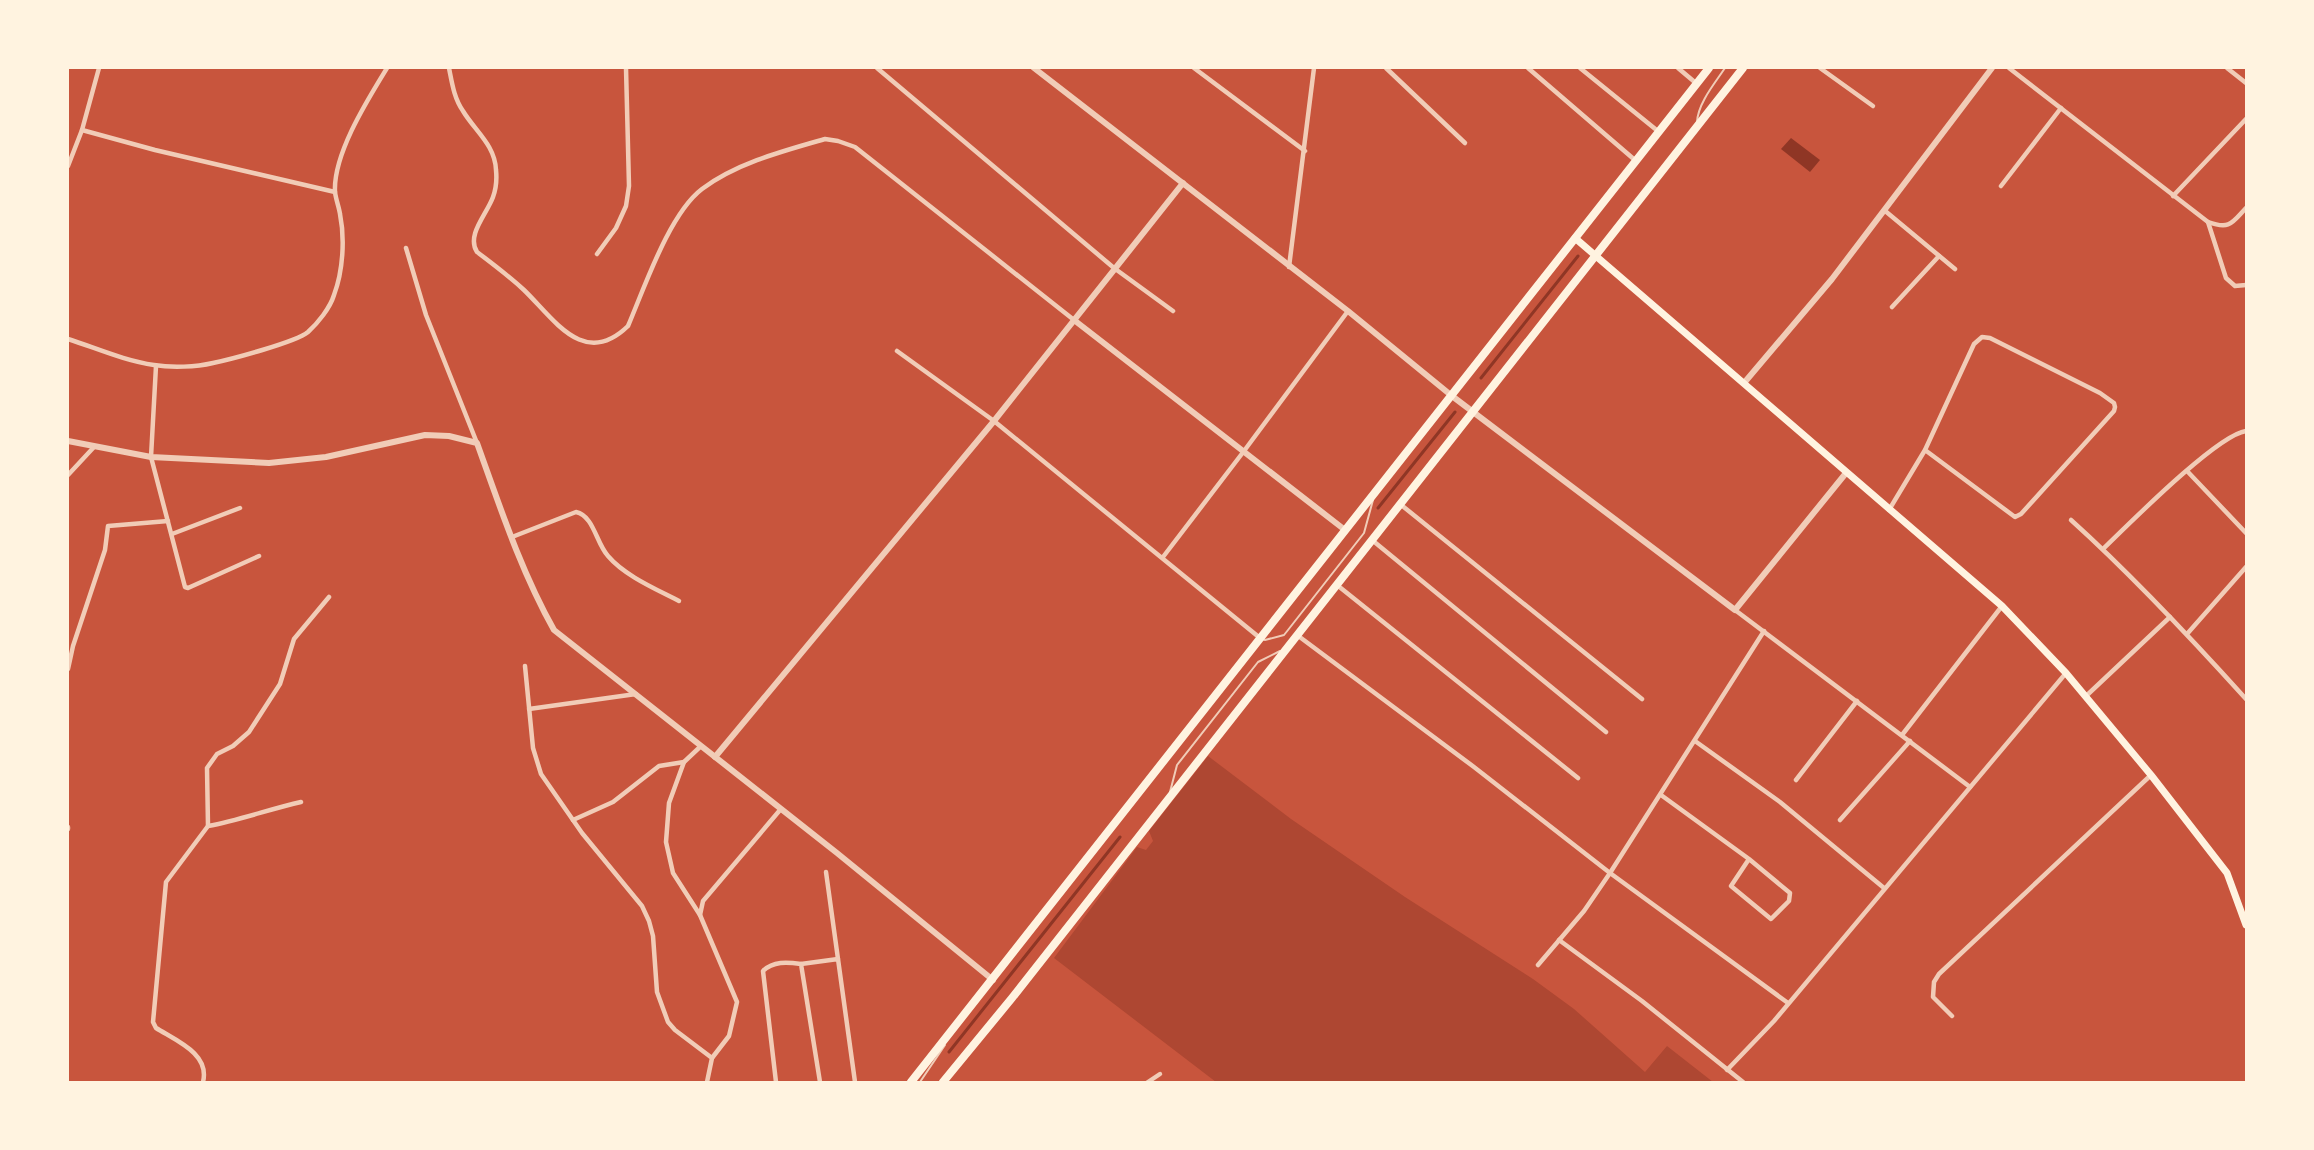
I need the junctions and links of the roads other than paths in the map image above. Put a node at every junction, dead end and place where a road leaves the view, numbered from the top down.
1 (99, 68) edge
2 (387, 68) edge
3 (449, 68) edge
4 (626, 68) edge
5 (1034, 68) edge
6 (1194, 68) edge
7 (1314, 68) edge
8 (1386, 68) edge
9 (1528, 68) edge
10 (1580, 68) edge
11 (1678, 68) edge
12 (1709, 68) edge
13 (1725, 68) edge
14 (1743, 68) edge
15 (1820, 68) edge
16 (1992, 68) edge
17 (2009, 68) edge
18 (2226, 68) edge
19 (881, 69) edge
20 (2247, 83) edge
21 (1697, 84) junction
22 (1873, 106) dead end
23 (2061, 108) junction
24 (2247, 119) edge
25 (1696, 128) junction
26 (82, 130) junction
27 (1659, 132) junction
28 (1466, 143) dead end
29 (1305, 151) junction
30 (1636, 161) junction
31 (68, 166) edge
32 (1183, 183) junction
33 (2001, 186) dead end
34 (335, 192) junction
35 (2173, 196) junction
36 (2247, 208) edge
37 (1884, 210) junction
38 (2208, 222) junction
39 (1575, 238) junction
40 (406, 248) dead end
41 (597, 254) dead end
42 (1595, 255) junction
43 (1940, 256) junction
44 (1289, 267) junction
45 (1114, 268) junction
46 (1955, 269) dead end
47 (2247, 285) edge
48 (1892, 307) dead end
49 (1173, 311) dead end
50 (1348, 311) junction
51 (1074, 320) junction
52 (68, 339) edge
53 (897, 351) dead end
54 (156, 366) junction
55 (1744, 383) junction
56 (1452, 396) junction
57 (1472, 411) junction
58 (994, 421) junction
59 (2247, 431) edge
60 (68, 441) edge
61 (477, 443) junction
62 (94, 447) junction
63 (1924, 450) junction
64 (1244, 451) junction
65 (151, 457) junction
66 (2188, 471) junction
67 (1846, 473) junction
68 (68, 475) edge
69 (1375, 495) junction
70 (1400, 504) junction
71 (240, 508) dead end
72 (1890, 510) junction
73 (2071, 520) dead end
74 (168, 521) junction
75 (1345, 530) junction
76 (2247, 533) edge
77 (172, 534) junction
78 (512, 537) junction
79 (1372, 540) junction
80 (2103, 549) junction
81 (259, 556) dead end
82 (1163, 556) junction
83 (2247, 567) edge
84 (1337, 585) junction
85 (329, 597) dead end
86 (679, 601) dead end
87 (2002, 606) junction
88 (1735, 610) junction
89 (2170, 617) junction
90 (1764, 631) junction
91 (2187, 634) junction
92 (1297, 635) junction
93 (1260, 638) junction
94 (1288, 648) junction
95 (525, 666) dead end
96 (68, 669) edge
97 (2066, 673) junction
98 (636, 694) junction
99 (2085, 697) junction
100 (1642, 699) dead end
101 (2247, 699) edge
102 (1857, 701) junction
103 (529, 709) junction
104 (1606, 732) dead end
105 (1902, 735) junction
106 (1695, 741) junction
107 (1910, 741) junction
108 (701, 746) junction
109 (715, 757) junction
110 (684, 762) junction
111 (2151, 775) junction
112 (1578, 778) dead end
113 (1796, 780) dead end
114 (1970, 787) junction
115 (1661, 795) junction
116 (1168, 798) junction
117 (301, 802) dead end
118 (780, 810) junction
119 (573, 820) junction
120 (1840, 820) dead end
121 (208, 826) junction
122 (1749, 859) junction
123 (826, 872) dead end
124 (1610, 873) junction
125 (1884, 888) junction
126 (700, 915) junction
127 (2247, 925) edge
128 (1559, 940) junction
129 (838, 959) junction
130 (801, 964) junction
131 (1538, 966) dead end
132 (993, 980) junction
133 (1788, 1004) junction
134 (1952, 1016) dead end
135 (959, 1023) junction
136 (712, 1058) junction
137 (1727, 1070) junction
138 (1160, 1074) dead end
139 (203, 1083) edge
140 (707, 1083) edge
141 (777, 1083) edge
142 (820, 1083) edge
143 (855, 1083) edge
144 (911, 1083) edge
145 (920, 1083) edge
146 (944, 1083) edge
147 (1148, 1083) edge
148 (1743, 1083) edge

1 - 26 street
2 - 34 street
3 - 51 street
4 - 41 street
5 - 32 street
6 - 29 street
7 - 29 street
8 - 28 street
9 - 30 street
10 - 27 street
11 - 21 street
12 - 21 highway
13 - 25 lane
14 - 25 highway
15 - 22 street
16 - 37 street
17 - 23 street
18 - 20 street
19 - 45 street
21 - 27 highway
23 - 33 street
23 - 35 street
24 - 35 street
25 - 42 highway
26 - 31 street
26 - 34 street
27 - 30 highway
29 - 44 street
30 - 39 highway
32 - 44 street
32 - 45 street
34 - 54 street
35 - 38 street
36 - 38 street
37 - 43 street
37 - 55 street
38 - 47 street
39 - 42 main road
39 - 56 highway
40 - 61 street
42 - 55 main road
42 - 57 highway
43 - 46 street
43 - 48 street
44 - 50 street
45 - 49 street
45 - 51 street
50 - 56 street
50 - 64 street
51 - 58 street
51 - 64 street
52 - 54 street
53 - 58 street
54 - 65 street
55 - 67 main road
56 - 57 street
56 - 69 highway
57 - 70 highway
57 - 88 street
58 - 82 street
58 - 109 street
59 - 66 street
60 - 62 street
61 - 65 street
61 - 78 street
62 - 65 street
62 - 68 street
63 - 63 street
63 - 72 street
64 - 75 street
64 - 82 street
65 - 74 street
66 - 76 street
66 - 80 street
67 - 72 main road
67 - 88 street
69 - 75 highway
69 - 93 lane
70 - 79 highway
70 - 100 street
71 - 77 street
72 - 87 main road
73 - 80 street
74 - 77 street
74 - 96 street
75 - 93 highway
77 - 81 street
78 - 86 street
78 - 98 street
79 - 84 highway
79 - 104 street
80 - 89 street
82 - 93 street
83 - 91 street
84 - 92 highway
84 - 112 street
85 - 121 street
87 - 97 main road
87 - 105 street
88 - 90 street
89 - 91 street
89 - 99 street
90 - 102 street
90 - 106 street
91 - 101 street
92 - 94 highway
92 - 124 street
93 - 132 highway
94 - 116 highway
94 - 116 lane
95 - 103 street
97 - 99 main road
97 - 114 street
98 - 103 street
98 - 108 street
99 - 111 main road
102 - 105 street
102 - 113 street
103 - 119 street
105 - 107 street
106 - 115 street
106 - 125 street
107 - 114 street
107 - 120 street
108 - 109 street
108 - 110 street
109 - 118 street
110 - 119 street
110 - 126 street
111 - 127 main road
111 - 134 street
114 - 125 street
115 - 122 street
115 - 124 street
116 - 146 highway
117 - 121 street
118 - 126 street
118 - 132 street
119 - 136 street
121 - 139 street
122 - 122 street
123 - 129 street
124 - 128 street
124 - 133 street
125 - 133 street
126 - 136 street
128 - 131 street
128 - 137 street
129 - 130 street
129 - 143 street
130 - 141 street
130 - 142 street
132 - 135 highway
133 - 137 street
135 - 144 highway
135 - 145 lane
136 - 140 street
137 - 148 street
138 - 147 street

